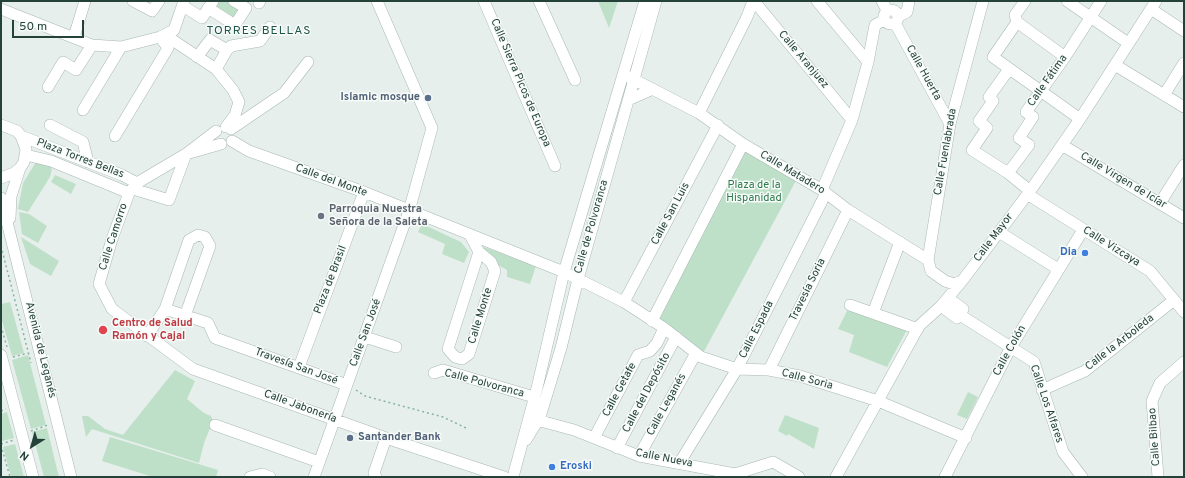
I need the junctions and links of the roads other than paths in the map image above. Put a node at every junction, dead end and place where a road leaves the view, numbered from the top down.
1 (85, 1) edge
2 (133, 1) edge
3 (159, 1) edge
4 (234, 1) edge
5 (377, 1) edge
6 (484, 1) edge
7 (539, 1) edge
8 (645, 1) edge
9 (656, 1) edge
10 (753, 1) edge
11 (817, 1) edge
12 (910, 1) edge
13 (983, 1) edge
14 (1025, 1) edge
15 (1067, 1) edge
16 (1101, 1) edge
17 (184, 3) edge
18 (210, 5) edge
19 (1154, 5) edge
20 (1, 9) edge
21 (885, 10) edge
22 (1090, 16) junction
23 (897, 20) junction
24 (1017, 22) junction
25 (270, 27) dead end
26 (1184, 31) edge
27 (163, 36) junction
28 (74, 37) junction
29 (1128, 43) junction
30 (92, 45) junction
31 (121, 47) junction
32 (227, 50) junction
33 (197, 57) junction
34 (1065, 57) junction
35 (308, 62) dead end
36 (868, 62) junction
37 (1184, 63) edge
38 (1115, 65) junction
39 (1009, 69) junction
40 (216, 70) junction
41 (623, 75) junction
42 (575, 80) dead end
43 (634, 80) junction
44 (48, 87) dead end
45 (653, 89) junction
46 (1041, 91) junction
47 (1164, 95) junction
48 (628, 100) junction
49 (1184, 107) edge
50 (83, 110) dead end
51 (699, 113) junction
52 (1080, 119) junction
53 (852, 120) junction
54 (1, 124) edge
55 (950, 124) junction
56 (50, 125) dead end
57 (718, 125) junction
58 (224, 129) junction
59 (22, 136) junction
60 (115, 136) dead end
61 (226, 143) junction
62 (743, 144) junction
63 (1062, 145) junction
64 (186, 154) junction
65 (26, 155) junction
66 (88, 162) junction
67 (1184, 165) edge
68 (555, 166) dead end
69 (20, 168) junction
70 (1008, 173) junction
71 (1, 178) edge
72 (132, 191) junction
73 (824, 191) junction
74 (364, 192) junction
75 (1028, 192) junction
76 (1, 198) edge
77 (1160, 203) junction
78 (848, 210) junction
79 (409, 211) junction
80 (1184, 218) edge
81 (9, 223) junction
82 (1083, 230) junction
83 (999, 232) junction
84 (470, 235) junction
85 (900, 242) junction
86 (479, 252) junction
87 (928, 260) junction
88 (1058, 269) junction
89 (564, 272) junction
90 (578, 279) junction
91 (962, 281) junction
92 (1174, 300) junction
93 (624, 302) junction
94 (944, 302) junction
95 (850, 305) dead end
96 (112, 309) joint
97 (165, 309) junction
98 (1184, 312) edge
99 (873, 313) junction
100 (185, 316) junction
101 (652, 321) junction
102 (664, 328) junction
103 (918, 329) junction
104 (147, 336) junction
105 (365, 337) junction
106 (676, 337) junction
107 (396, 347) dead end
108 (1011, 347) junction
109 (696, 353) junction
110 (6, 357) edge
111 (1184, 362) edge
112 (298, 367) junction
113 (737, 369) junction
114 (769, 370) junction
115 (434, 373) dead end
116 (347, 385) junction
117 (1042, 390) junction
118 (534, 398) junction
119 (878, 401) junction
120 (334, 419) junction
121 (533, 419) junction
122 (215, 425) dead end
123 (386, 438) junction
124 (594, 438) junction
125 (966, 438) junction
126 (617, 448) junction
127 (638, 456) junction
128 (319, 462) junction
129 (680, 462) junction
130 (33, 477) edge
131 (71, 477) edge
132 (250, 477) edge
133 (270, 477) edge
134 (314, 477) edge
135 (376, 477) edge
136 (504, 477) edge
137 (513, 477) edge
138 (799, 477) edge
139 (836, 477) edge
140 (945, 477) edge
141 (1082, 477) edge
142 (1158, 477) edge

1 - 28 street
2 - 3 street
4 - 18 street
5 - 79 street, Calle San José
6 - 68 street, Calle Sierra Picos de Europa
7 - 42 street
8 - 41 street, Calle de Polvoranca
9 - 43 street, Calle de Polvoranca
10 - 51 street
10 - 53 street, Calle Aranjuez
11 - 36 street
12 - 23 street
13 - 55 street, Calle Fuenlabrada
14 - 24 street
15 - 22 street
16 - 22 street, Calle Fátima
17 - 18 street
17 - 27 street
19 - 26 street
19 - 29 street, Calle Mayor
20 - 28 street
21 - 23 street
21 - 36 street, Calle Espada
22 - 29 street
22 - 34 street, Calle Fátima
23 - 55 street, Calle Huerta
24 - 34 street
24 - 39 street
25 - 32 street
27 - 31 street
27 - 33 street
27 - 60 street
28 - 30 street
29 - 38 street, Calle Mayor
30 - 31 street
30 - 44 street
31 - 50 street
32 - 33 street
32 - 40 street
33 - 40 street
34 - 46 street, Calle Fátima
35 - 58 street
36 - 53 street, Calle Espada
37 - 47 street
38 - 47 street
38 - 52 street, Calle Mayor
39 - 46 street
39 - 70 street, Calle Vizcaya
40 - 58 street
41 - 43 street, Calle Matadero
41 - 89 street, Calle de Polvoranca
43 - 45 street, Calle Matadero
43 - 48 street, Calle de Polvoranca
45 - 48 street
45 - 51 street, Calle Matadero
46 - 52 street
46 - 70 street, Calle Fátima
47 - 49 street
48 - 90 street, Calle de Polvoranca
51 - 57 street, Calle Matadero
52 - 63 street, Calle Mayor
53 - 73 street, Calle Espada
54 - 59 street, Plaza Torres Bellas
55 - 87 street, Calle Fuenlabrada
56 - 66 street
57 - 62 street, Calle Matadero
57 - 93 street, Calle San Luis
58 - 61 street
58 - 61 street
58 - 64 street
59 - 65 street
59 - 66 street, Plaza Torres Bellas
61 - 64 street
61 - 74 street, Calle del Monte
62 - 73 street, Calle Matadero
62 - 101 street
63 - 75 street, Calle Mayor
63 - 77 street, Calle Virgen de Icíar
64 - 72 street
64 - 72 street
65 - 69 street, Avenida de Leganés
65 - 72 street, Plaza Torres Bellas
66 - 72 street, Plaza Torres Bellas
67 - 77 street
69 - 71 street
69 - 81 street, Avenida de Leganés
70 - 75 street, Calle Vizcaya
72 - 96 street, Calle Camorro
73 - 78 street, Calle Matadero
73 - 113 street, Calle Espada
74 - 79 street, Calle del Monte
74 - 112 street, Plaza de Brasil
75 - 82 street, Calle Vizcaya
75 - 83 street, Calle Mayor
76 - 81 street, Avenida de Leganés
77 - 80 street, Calle Virgen de Icíar
78 - 85 street, Calle Matadero
78 - 114 street, Travesía Soria
79 - 84 street, Calle del Monte
79 - 105 street, Calle San José
81 - 131 street, Avenida de Leganés
82 - 88 street, Calle Colón
82 - 92 street, Calle Vizcaya
83 - 88 street
83 - 91 street, Calle Mayor
84 - 86 street, Calle Monte
84 - 89 street, Calle del Monte
85 - 87 street, Calle Matadero
85 - 99 street
86 - 86 street, Calle Monte
87 - 91 street
88 - 108 street, Calle Colón
89 - 90 street, Calle del Monte
89 - 118 street, Calle de Polvoranca
90 - 93 street, Calle del Monte
90 - 121 street, Calle de Polvoranca
91 - 94 street, Calle Mayor
92 - 98 street, Calle Vizcaya
92 - 117 street, Calle la Arboleda
93 - 101 street, Calle Soria
94 - 103 street, Calle Mayor
94 - 108 street, Calle Los Alfares
95 - 99 street
96 - 104 street, Calle Jabonería
97 - 100 street, Travesía San José
97 - 100 street
97 - 104 street
99 - 103 street
100 - 112 street, Travesía San José
101 - 102 street, Calle Soria
102 - 106 street, Calle Soria
102 - 124 street, Calle Getafe
103 - 119 street, Calle Mayor
104 - 120 street, Calle Jabonería
105 - 107 street
105 - 116 street, Calle San José
106 - 109 street, Calle Soria
106 - 126 street, Calle del Depósito
108 - 117 street, Calle Los Alfares
108 - 125 street, Calle Colón
109 - 113 street, Calle Soria
109 - 127 street, Calle Leganés
110 - 130 street
111 - 142 street, Calle Bilbao
112 - 116 street, Travesía San José
113 - 114 street, Calle Soria
113 - 129 street, Calle Espada
114 - 119 street, Calle Soria
115 - 118 street, Calle Polvoranca
116 - 120 street, Calle San José
117 - 141 street, Calle Los Alfares
118 - 121 street, Calle de Polvoranca
119 - 125 street, Calle Soria
119 - 139 street, Calle Mayor
120 - 123 street, Calle Jabonería
120 - 128 street, Calle San José
121 - 124 street, Calle Nueva
121 - 137 street, Calle de Polvoranca
122 - 128 street
123 - 135 street
123 - 136 street, Calle Jabonería
124 - 126 street, Calle Nueva
125 - 140 street, Calle Colón
126 - 127 street, Calle Nueva
127 - 129 street, Calle Nueva
128 - 134 street, Calle San José
129 - 138 street, Calle Nueva
132 - 133 street

